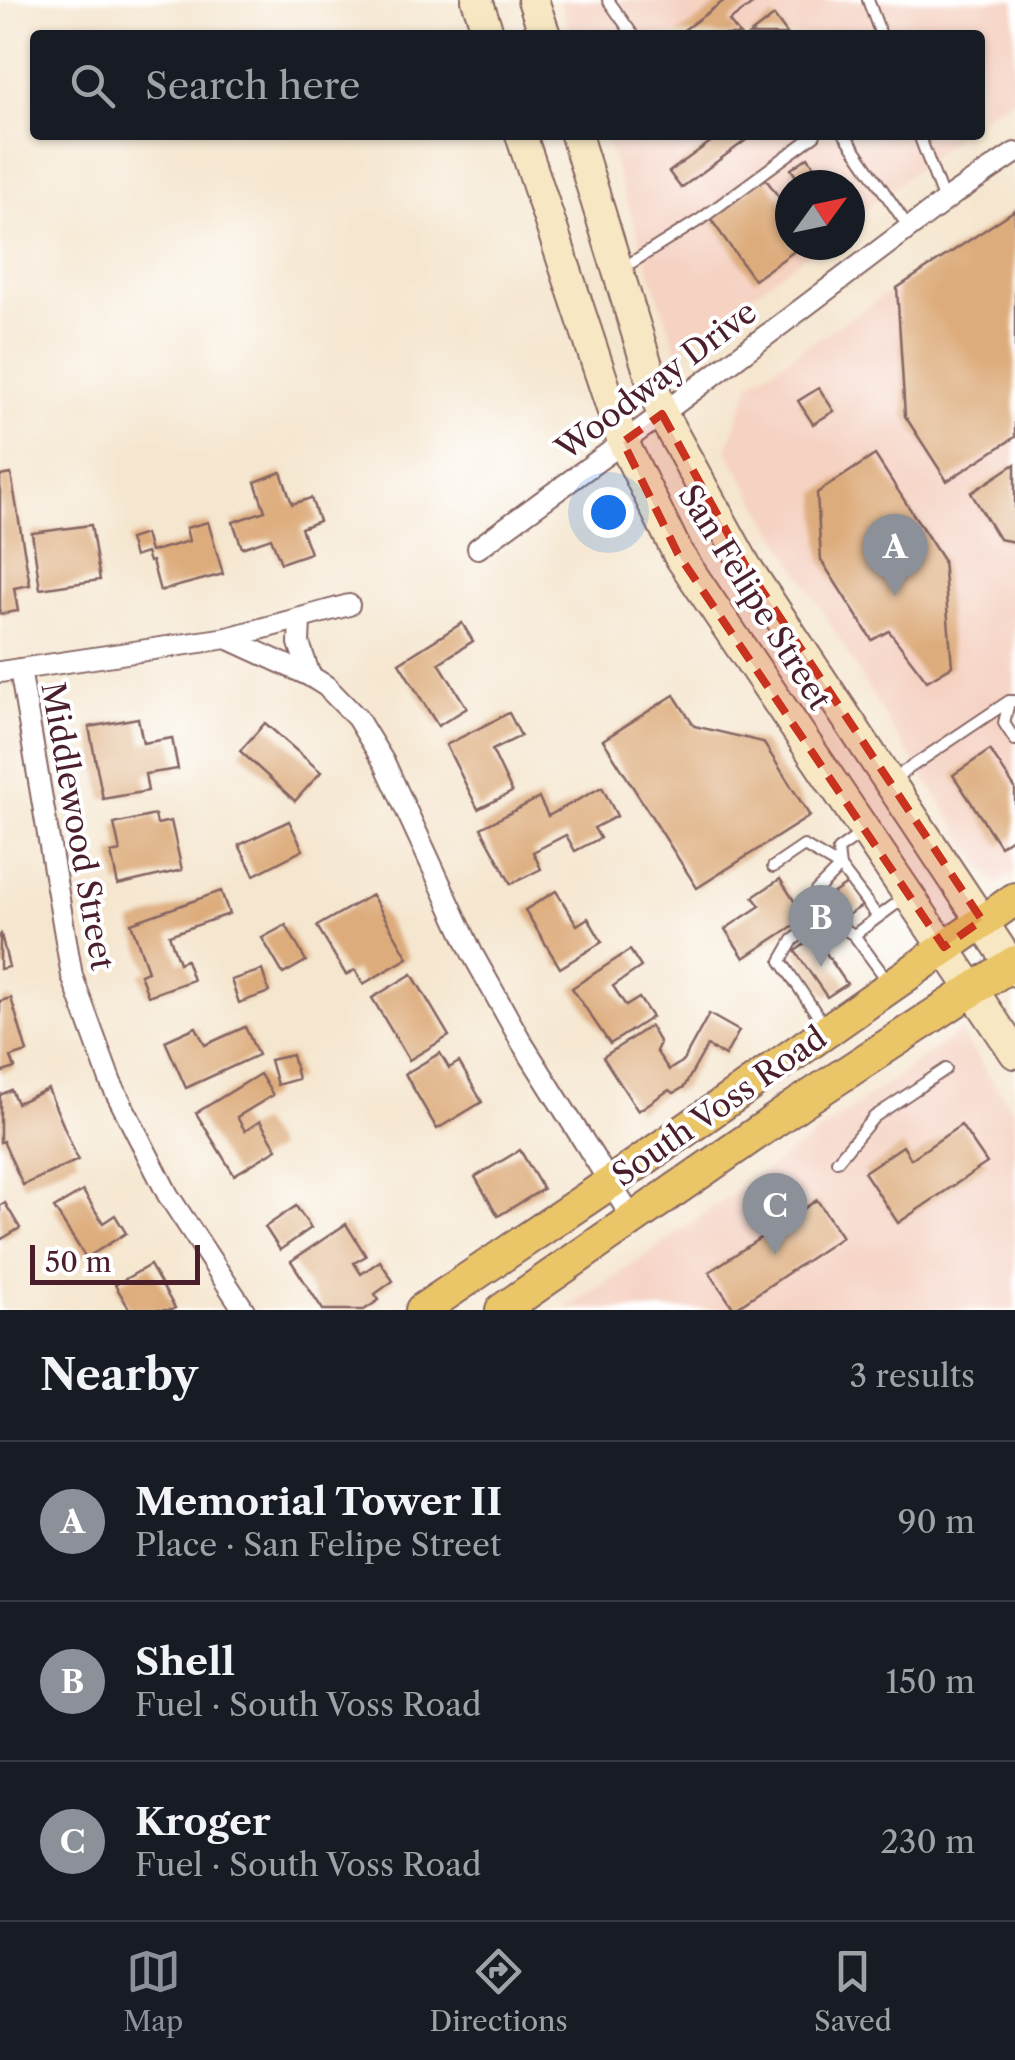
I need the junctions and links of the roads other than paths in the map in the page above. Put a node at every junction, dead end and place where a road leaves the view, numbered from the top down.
1 (478, 0) edge
2 (534, 0) edge
3 (608, 0) edge
4 (868, 0) edge
5 (487, 30) edge
6 (543, 30) edge
7 (629, 30) edge
8 (878, 30) edge
9 (523, 140) edge
10 (578, 140) edge
11 (807, 140) edge
12 (848, 140) edge
13 (921, 140) edge
14 (1015, 153) edge
15 (944, 201) junction
16 (909, 228) junction
17 (619, 270) junction
18 (662, 414) junction
19 (623, 442) junction
20 (478, 548) dead end
21 (349, 605) dead end
22 (300, 619) junction
23 (227, 638) junction
24 (10, 670) edge
25 (310, 676) junction
26 (1012, 701) edge
27 (1015, 740) edge
28 (890, 782) junction
29 (866, 830) junction
30 (774, 866) dead end
31 (840, 867) junction
32 (909, 895) junction
33 (1015, 899) edge
34 (825, 917) junction
35 (878, 917) junction
36 (982, 920) junction
37 (854, 934) junction
38 (944, 947) junction
39 (1014, 966) edge
40 (890, 985) junction
41 (973, 989) junction
42 (827, 1030) junction
43 (1015, 1053) edge
44 (946, 1069) dead end
45 (837, 1162) dead end
46 (610, 1183) junction
47 (634, 1220) junction
48 (244, 1310) edge
49 (422, 1310) edge
50 (502, 1310) edge

1 - 5 main road
2 - 6 main road
3 - 7 lane
4 - 8 lane
9 - 19 main road, San Felipe Street
10 - 17 main road, San Felipe Street
11 - 17 lane
12 - 16 lane
13 - 15 lane
14 - 15 street, Woodway Drive
15 - 16 street, Woodway Drive
16 - 18 street, Woodway Drive
17 - 18 main road, San Felipe Street
18 - 19 street, Woodway Drive
18 - 28 main road, San Felipe Street
19 - 20 street, Woodway Drive
19 - 29 main road, San Felipe Street
21 - 22 street
22 - 23 street
22 - 25 street
23 - 24 street
23 - 25 street
24 - 48 street, Middlewood Street
25 - 46 street
26 - 27 lane
26 - 28 lane
28 - 36 main road, San Felipe Street
29 - 31 lane
29 - 32 main road, San Felipe Street
30 - 31 lane
31 - 34 lane
31 - 35 lane
32 - 35 lane
32 - 38 main road, San Felipe Street
33 - 36 main road, South Voss Road
34 - 37 lane
34 - 42 lane
35 - 37 lane
36 - 38 main road, South Voss Road
36 - 39 main road, San Felipe Street
37 - 40 lane
38 - 40 main road, South Voss Road
38 - 41 main road, San Felipe Street
39 - 41 main road, South Voss Road
40 - 42 main road, South Voss Road
41 - 43 main road, San Felipe Street
41 - 47 main road, South Voss Road
42 - 46 main road, South Voss Road
44 - 45 lane
46 - 47 street
46 - 49 main road, South Voss Road
47 - 50 main road, South Voss Road

